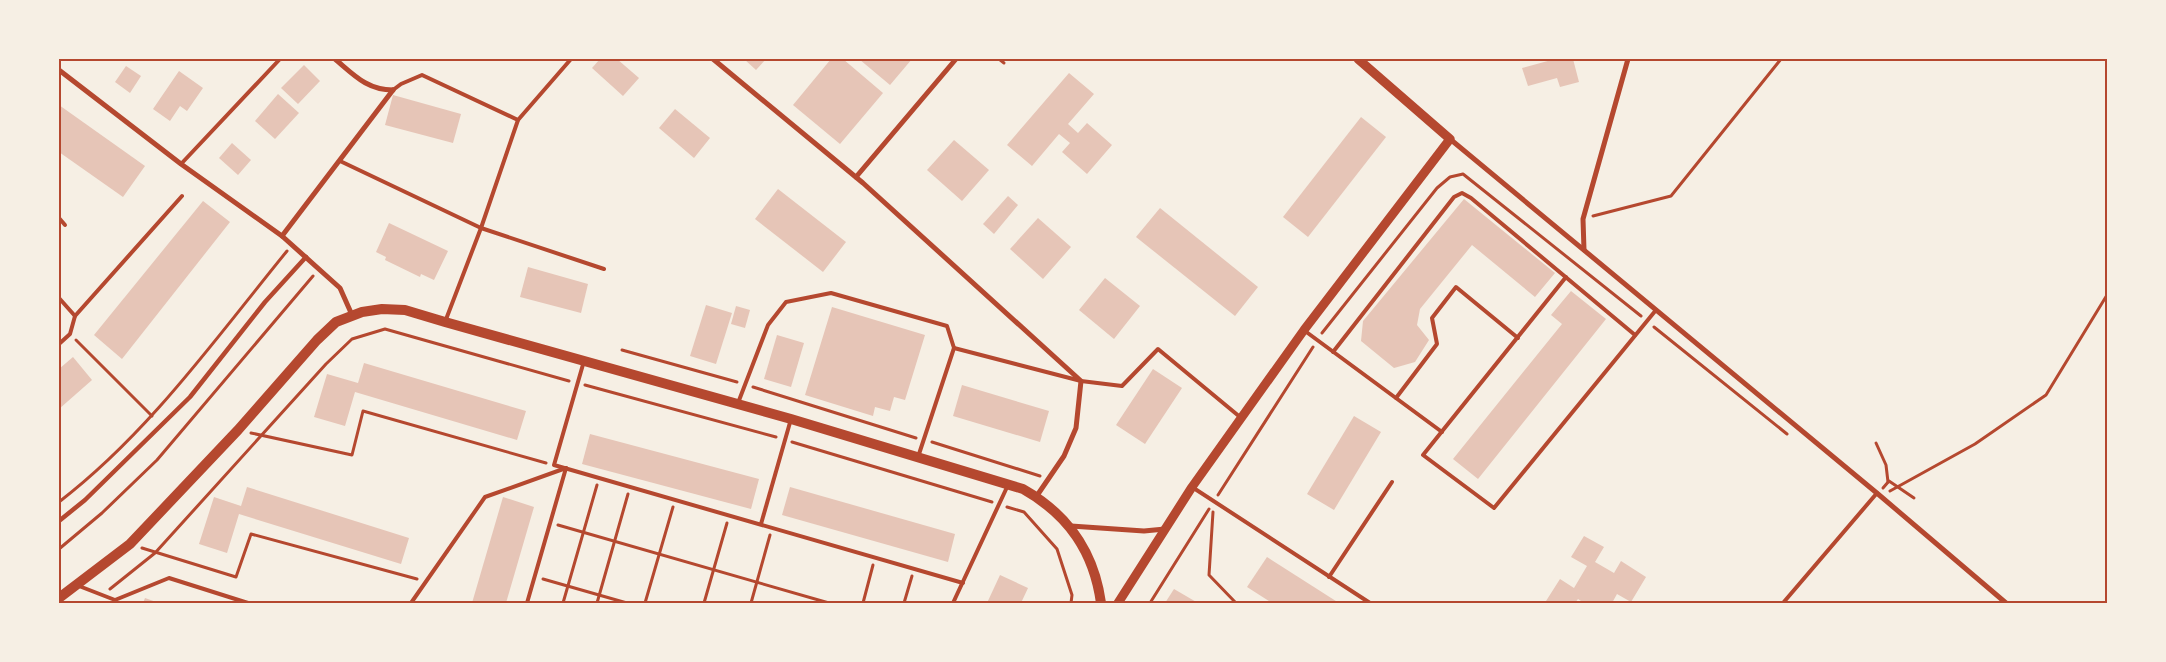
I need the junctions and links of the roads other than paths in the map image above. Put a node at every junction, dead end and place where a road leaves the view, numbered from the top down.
1 (280, 59) edge
2 (335, 59) edge
3 (571, 59) edge
4 (713, 59) edge
5 (956, 59) edge
6 (1358, 59) edge
7 (1628, 59) edge
8 (59, 70) edge
9 (393, 90) junction
10 (518, 120) junction
11 (1450, 139) junction
12 (340, 161) junction
13 (181, 164) junction
14 (856, 178) junction
15 (182, 196) dead end
16 (59, 218) edge
17 (65, 225) dead end
18 (481, 228) junction
19 (282, 236) junction
20 (1584, 250) junction
21 (306, 258) junction
22 (604, 269) dead end
23 (1566, 277) junction
24 (59, 298) edge
25 (1656, 310) junction
26 (352, 315) junction
27 (75, 316) junction
28 (445, 322) junction
29 (1304, 330) junction
30 (1635, 335) junction
31 (1518, 338) junction
32 (59, 344) edge
33 (954, 348) junction
34 (1333, 352) junction
35 (584, 361) junction
36 (1082, 380) junction
37 (1396, 398) junction
38 (738, 404) junction
39 (1241, 418) junction
40 (791, 419) junction
41 (1442, 432) junction
42 (918, 457) junction
43 (566, 468) junction
44 (1392, 482) dead end
45 (1008, 484) junction
46 (1192, 487) junction
47 (1879, 494) junction
48 (1036, 497) junction
49 (59, 521) edge
50 (761, 524) junction
51 (1071, 526) junction
52 (1165, 529) junction
53 (1329, 577) junction
54 (963, 583) junction
55 (77, 585) junction
56 (59, 598) edge
57 (248, 603) edge
58 (411, 603) edge
59 (528, 603) edge
60 (953, 603) edge
61 (1101, 603) edge
62 (1118, 603) edge
63 (1370, 603) edge
64 (1783, 603) edge
65 (2006, 603) edge

1 - 13 lane
2 - 9 street
3 - 10 lane
4 - 14 street
5 - 14 street
6 - 11 street
7 - 20 street
8 - 13 street
9 - 10 lane
9 - 12 street
10 - 18 lane
11 - 20 street
11 - 29 street
12 - 18 lane
12 - 19 street
13 - 19 street
14 - 36 street
15 - 27 lane
16 - 17 lane
18 - 22 lane
18 - 28 lane
19 - 21 street
20 - 25 street
21 - 26 street
21 - 49 street
23 - 30 lane
23 - 31 lane
23 - 34 lane
24 - 27 lane
25 - 30 lane
25 - 47 street
26 - 28 main road
26 - 55 main road
27 - 32 lane
28 - 35 main road
29 - 34 lane
29 - 39 street
30 - 41 lane
31 - 37 lane
31 - 41 lane
33 - 36 lane
33 - 38 lane
33 - 42 lane
34 - 37 lane
35 - 38 main road
35 - 43 lane
36 - 39 lane
36 - 48 street
37 - 41 lane
38 - 40 main road
39 - 46 street
40 - 42 main road
40 - 50 lane
42 - 45 main road
43 - 50 lane
43 - 58 lane
43 - 59 lane
44 - 53 lane
45 - 48 main road
45 - 54 lane
46 - 52 street
46 - 53 lane
47 - 64 lane
47 - 65 street
48 - 51 main road
50 - 54 lane
51 - 52 street
51 - 61 main road
52 - 62 street
53 - 63 lane
54 - 60 lane
55 - 56 main road
55 - 57 lane

